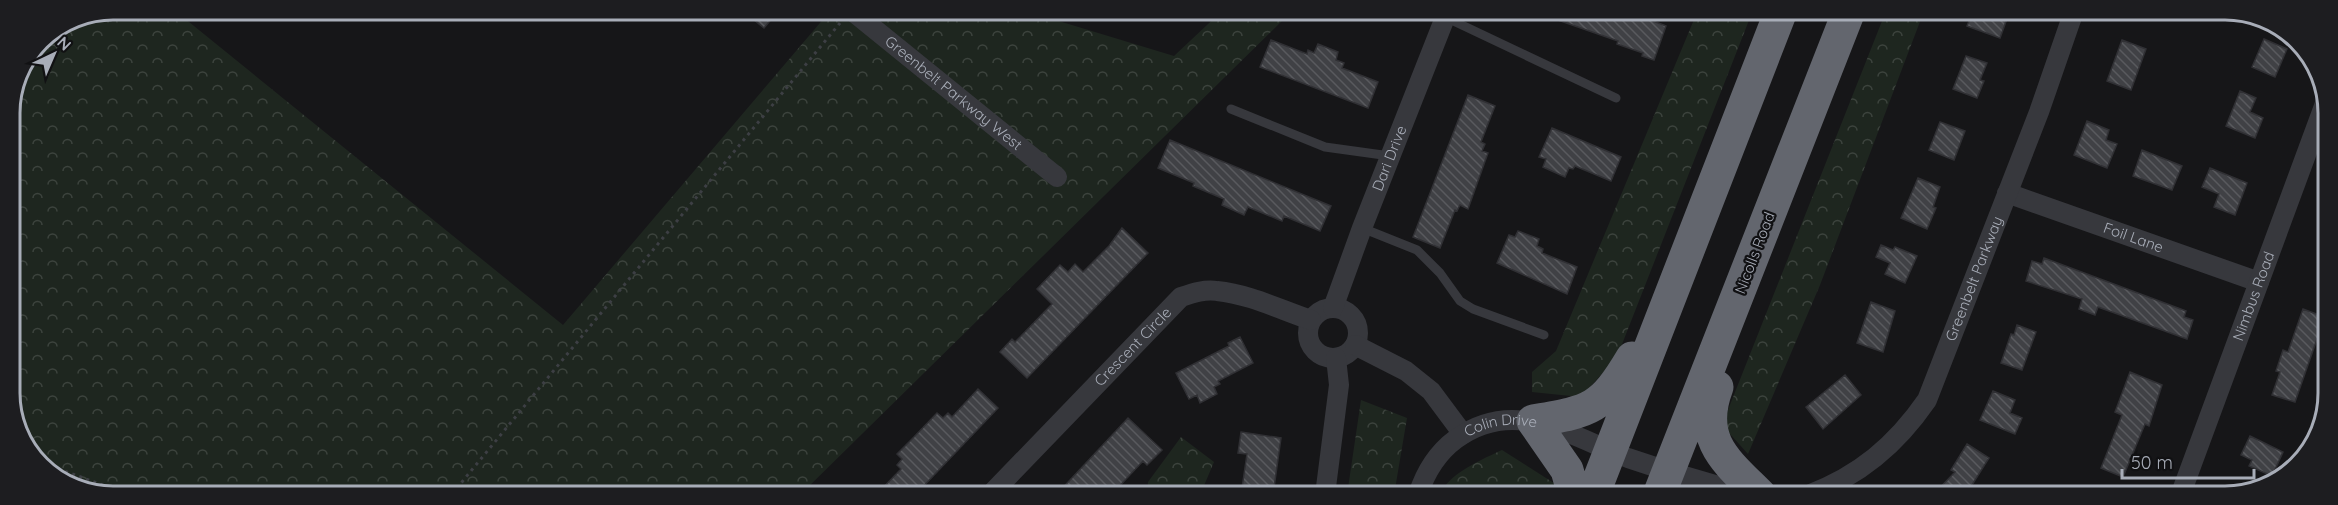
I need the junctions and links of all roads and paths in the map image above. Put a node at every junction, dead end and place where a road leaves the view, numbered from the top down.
1 (843, 20) edge
2 (863, 20) edge
3 (1445, 20) edge
4 (1459, 20) edge
5 (1777, 20) edge
6 (1845, 20) edge
7 (2071, 20) edge
8 (1616, 98) dead end
9 (1231, 109) dead end
10 (2318, 122) edge
11 (1390, 156) junction
12 (1057, 177) dead end
13 (2007, 192) junction
14 (1362, 228) junction
15 (2259, 282) junction
16 (1674, 287) junction
17 (1740, 294) junction
18 (1333, 308) junction
19 (1311, 320) junction
20 (1544, 335) dead end
21 (1355, 345) junction
22 (1336, 358) junction
23 (1533, 422) junction
24 (1462, 435) junction
25 (1610, 451) junction
26 (60, 469) edge
27 (1664, 484) edge
28 (103, 485) edge
29 (1326, 485) edge
30 (1421, 485) edge
31 (1571, 485) edge
32 (1597, 485) edge
33 (1750, 485) edge
34 (1833, 485) edge
35 (2184, 485) edge
36 (459, 486) edge
37 (999, 486) edge

1 - 36 path
2 - 12 street, Greenbelt Parkway West
3 - 11 street, Dari Drive
4 - 8 lane
5 - 16 highway
6 - 17 highway, Nicolls Road
7 - 13 street, Greenbelt Parkway
9 - 11 lane
10 - 15 street, Nimbus Road
11 - 14 street, Dari Drive
13 - 15 street, Foil Lane
13 - 34 street, Greenbelt Parkway
14 - 18 street, Dari Drive
14 - 20 lane
15 - 35 street, Nimbus Road
16 - 23 highway
16 - 25 highway
17 - 27 highway, Nicolls Road
17 - 33 highway
18 - 19 street
18 - 21 street
19 - 22 street
19 - 37 street, Crescent Circle
21 - 22 street
21 - 24 street
22 - 29 street
23 - 24 street, Colin Drive
23 - 25 street, Colin Drive
23 - 31 highway
24 - 30 street, Colin Drive
25 - 27 street
25 - 32 highway
26 - 28 path

